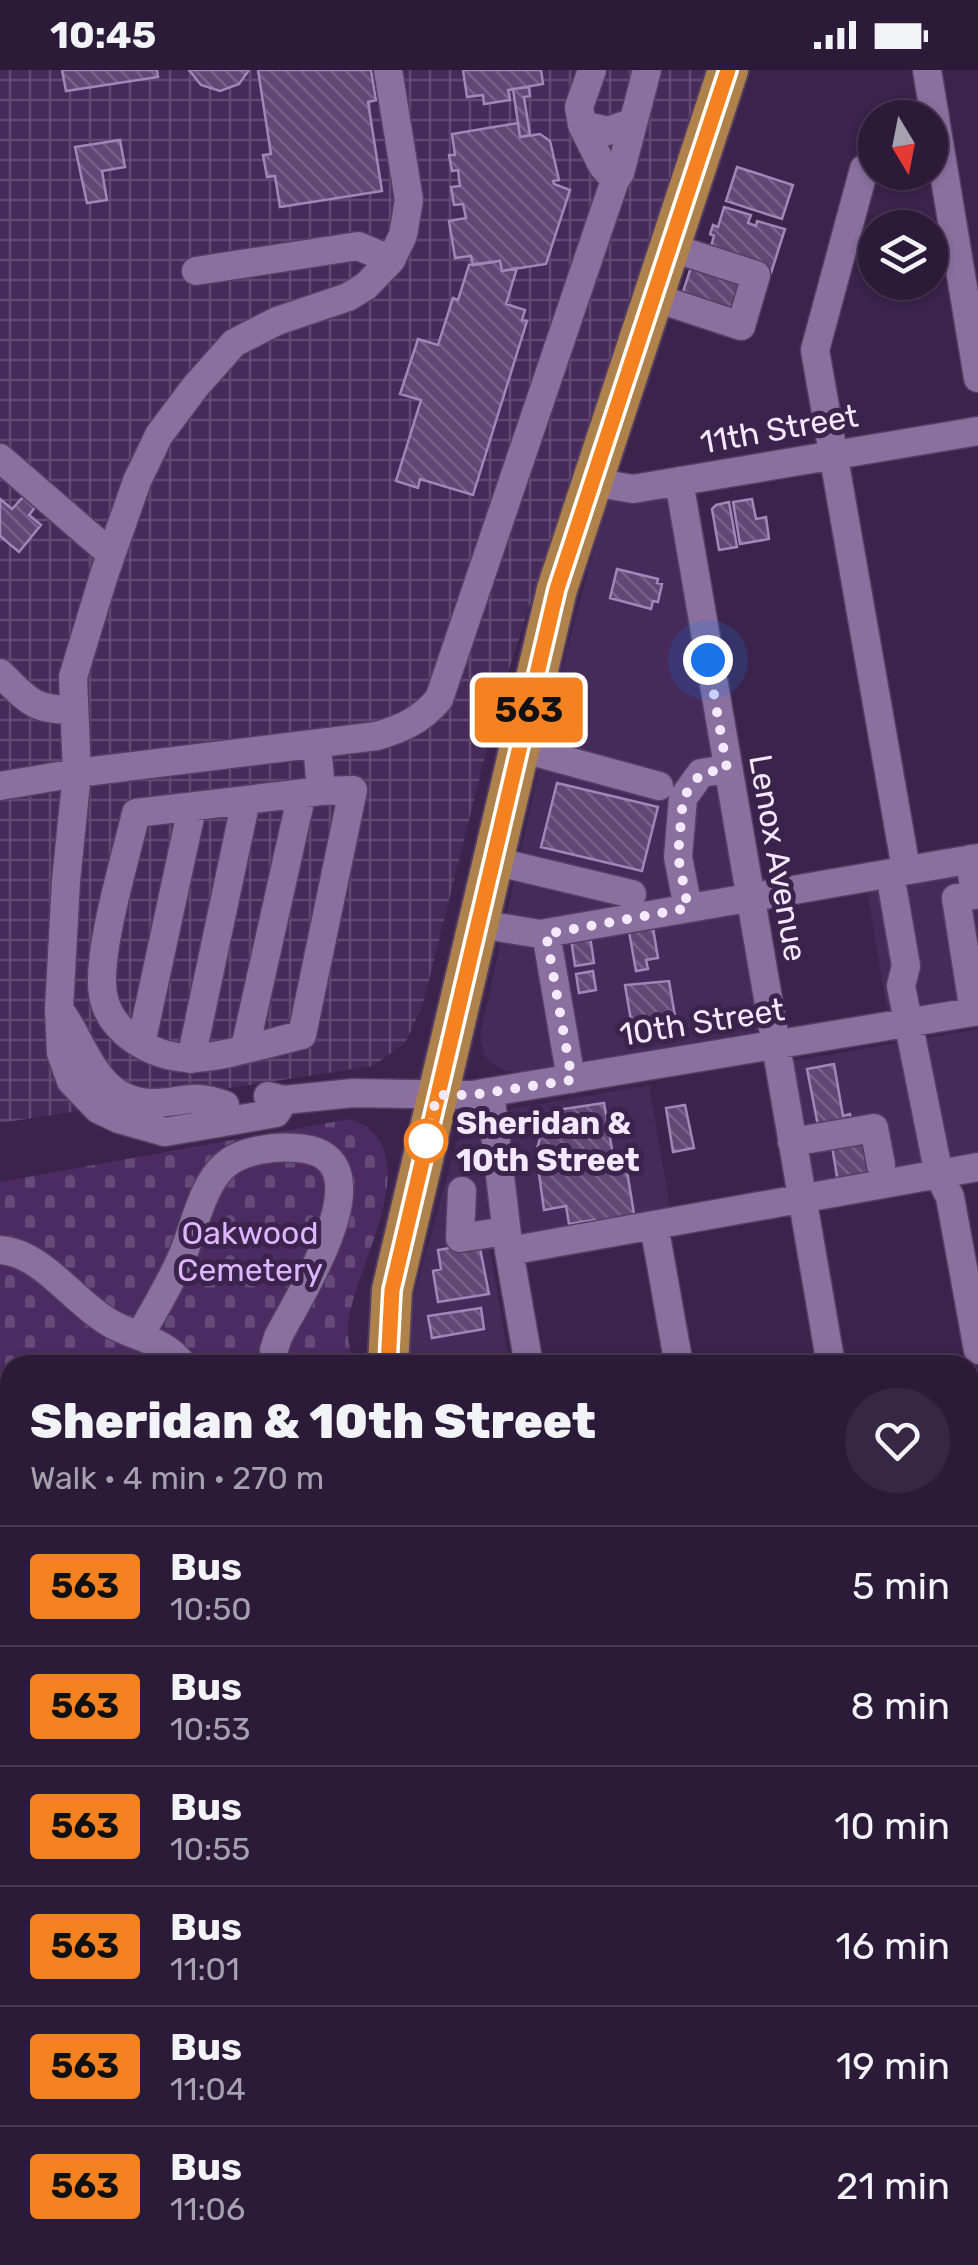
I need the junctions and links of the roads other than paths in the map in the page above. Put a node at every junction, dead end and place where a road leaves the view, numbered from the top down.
1 (388, 70) edge
2 (592, 70) edge
3 (647, 70) edge
4 (728, 70) edge
5 (927, 70) edge
6 (930, 100) edge
7 (631, 123) junction
8 (582, 125) junction
9 (615, 180) junction
10 (858, 190) edge
11 (942, 190) edge
12 (670, 247) junction
13 (391, 260) junction
14 (196, 271) dead end
15 (653, 297) junction
16 (978, 378) edge
17 (978, 430) edge
18 (832, 455) junction
19 (0, 458) edge
20 (678, 481) junction
21 (592, 482) junction
22 (110, 554) junction
23 (0, 673) edge
24 (74, 710) junction
25 (316, 744) junction
26 (520, 748) junction
27 (727, 769) junction
28 (77, 773) junction
29 (0, 786) edge
30 (660, 786) dead end
31 (312, 792) junction
32 (246, 800) junction
33 (192, 808) junction
34 (974, 858) edge
35 (494, 861) junction
36 (900, 880) junction
37 (632, 894) dead end
38 (749, 898) junction
39 (688, 908) junction
40 (479, 924) junction
41 (546, 934) junction
42 (59, 1010) junction
43 (976, 1011) edge
44 (910, 1023) junction
45 (141, 1044) junction
46 (776, 1046) junction
47 (245, 1048) junction
48 (191, 1059) junction
49 (572, 1080) junction
50 (490, 1092) junction
51 (437, 1095) junction
52 (216, 1115) junction
53 (792, 1142) junction
54 (881, 1165) dead end
55 (978, 1168) edge
56 (939, 1175) junction
57 (462, 1191) dead end
58 (802, 1196) junction
59 (654, 1225) junction
60 (508, 1241) junction
61 (0, 1250) edge
62 (140, 1335) junction
63 (978, 1350) edge
64 (175, 1355) edge
65 (274, 1355) edge
66 (389, 1355) edge
67 (527, 1355) edge
68 (677, 1355) edge
69 (829, 1355) edge

1 - 13 street
2 - 8 street
3 - 7 street
4 - 12 highway
5 - 6 street
7 - 8 street
7 - 9 street
8 - 9 street
9 - 25 street
10 - 18 street
11 - 16 street
12 - 15 highway
12 - 15 street
13 - 14 street
13 - 22 street
15 - 21 highway
17 - 18 street, 11th Street
18 - 20 street, 11th Street
18 - 36 street
19 - 22 street
20 - 21 street, 11th Street
20 - 27 street, Lenox Avenue
21 - 26 highway
22 - 24 street
23 - 24 street
24 - 28 street
25 - 28 street
25 - 31 street
26 - 30 street
26 - 35 highway
27 - 38 street, Lenox Avenue
27 - 39 street
28 - 29 street
28 - 42 street
31 - 32 street
31 - 47 street
31 - 47 street
32 - 33 street
32 - 48 street
33 - 45 street
33 - 45 street
34 - 36 street
34 - 43 street
35 - 37 street
35 - 40 highway
36 - 38 street
36 - 44 street
38 - 39 street
38 - 46 street, Lenox Avenue
39 - 41 street
40 - 41 street
40 - 51 highway
41 - 49 street
42 - 52 street
42 - 52 street
43 - 44 street, 10th Street
44 - 46 street, 10th Street
44 - 56 street
45 - 48 street
46 - 49 street, 10th Street
46 - 53 street, Lenox Avenue
47 - 48 street
49 - 50 street, 10th Street
50 - 51 street, 10th Street
50 - 60 street
51 - 52 street, 10th Street
51 - 66 highway
53 - 54 street
53 - 58 street, Lenox Avenue
55 - 56 street
56 - 58 street
56 - 63 street
57 - 60 street
58 - 59 street
58 - 69 street, Lenox Avenue
59 - 60 street
59 - 68 street
60 - 67 street
61 - 62 street
62 - 64 street
62 - 65 street

